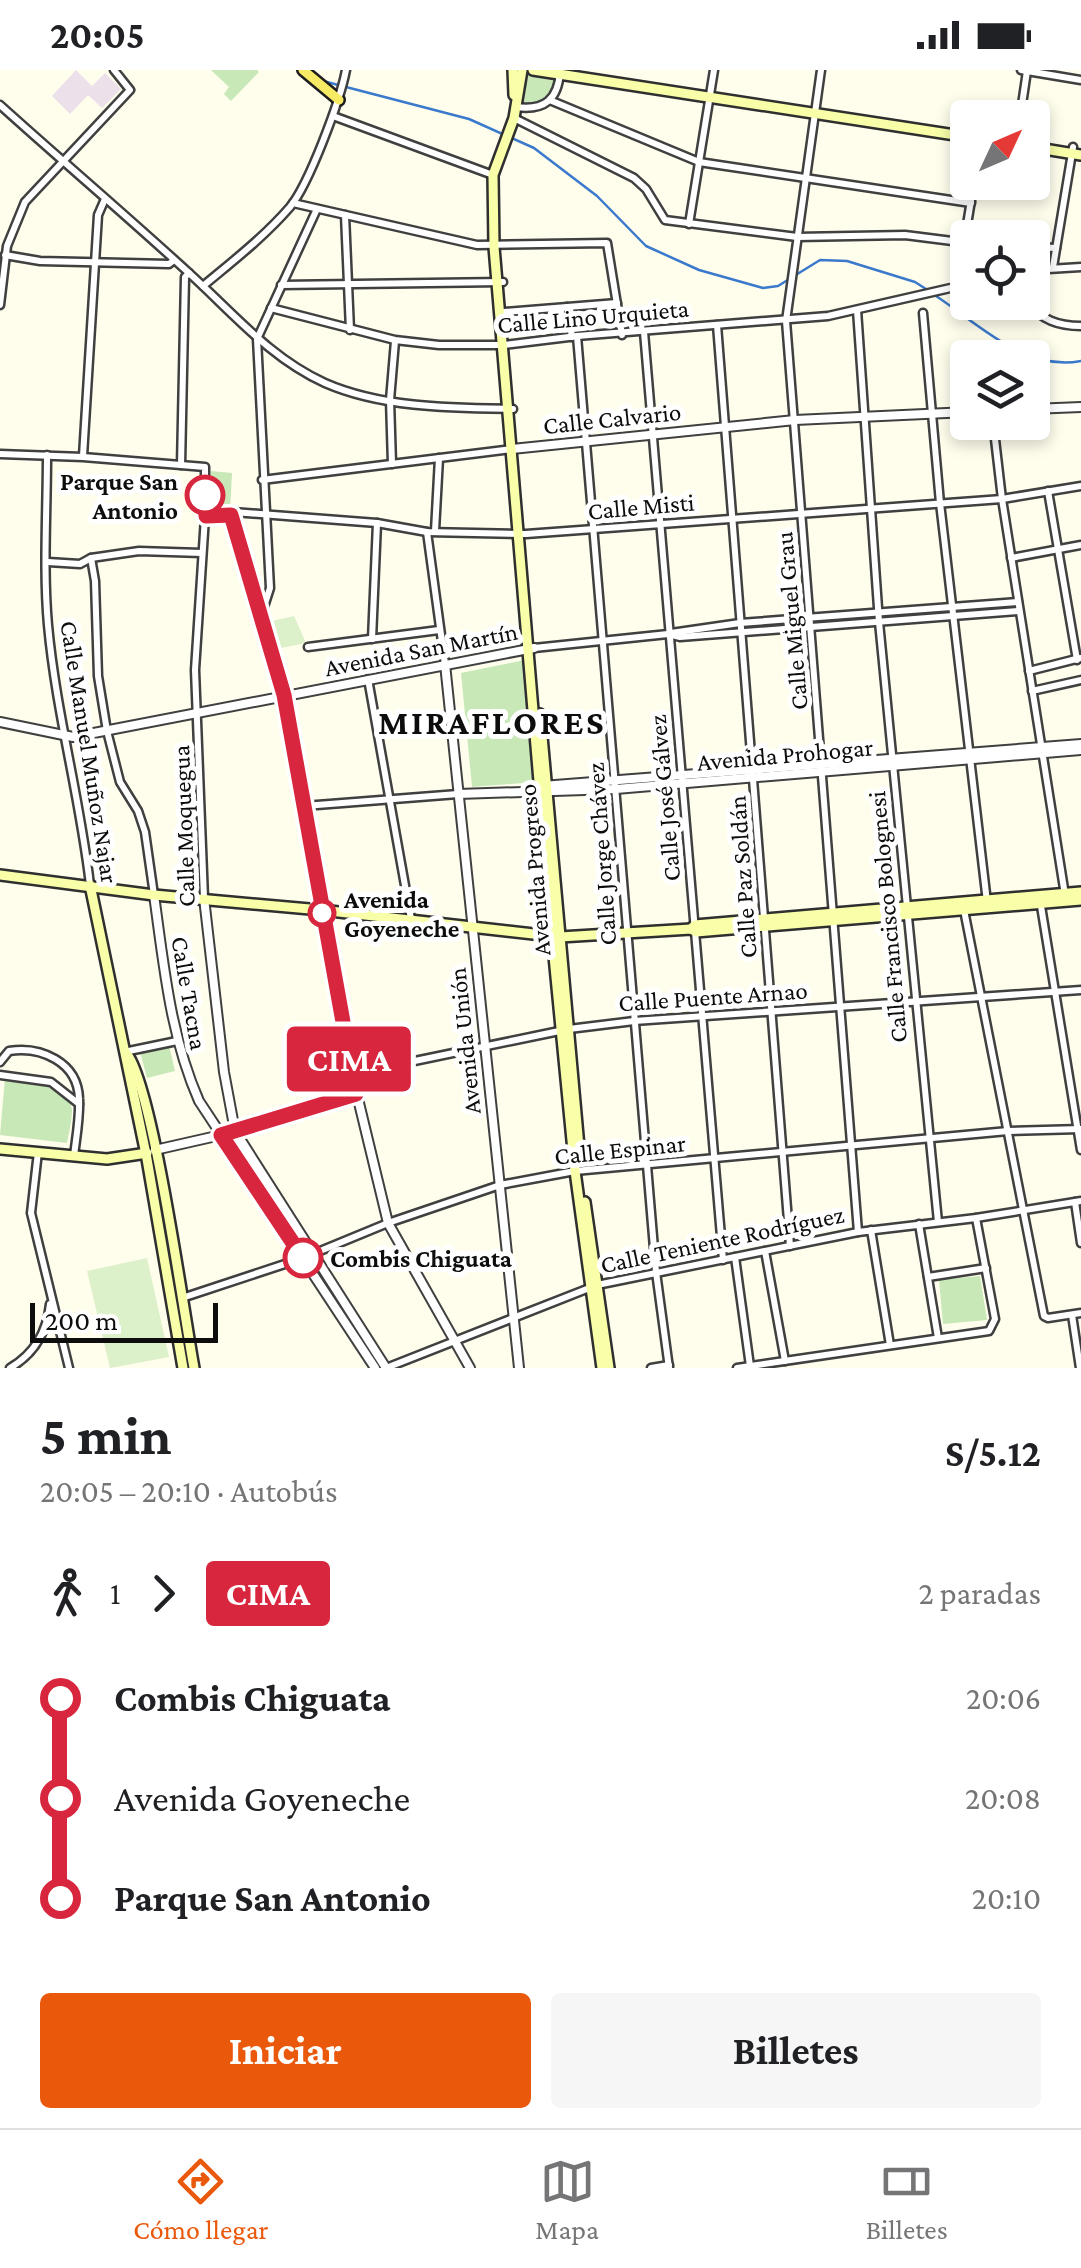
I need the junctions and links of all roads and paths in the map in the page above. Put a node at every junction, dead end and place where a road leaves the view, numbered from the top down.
1 (114, 70) edge
2 (302, 70) edge
3 (513, 70) edge
4 (522, 70) edge
5 (533, 70) edge
6 (573, 70) edge
7 (714, 70) edge
8 (820, 70) edge
9 (1025, 70) edge
10 (560, 72) edge
11 (346, 73) edge
12 (618, 76) edge
13 (1081, 80) edge
14 (711, 94) junction
15 (340, 95) junction
16 (552, 100) junction
17 (1022, 100) edge
18 (0, 105) edge
19 (815, 110) junction
20 (333, 116) junction
21 (514, 116) junction
22 (950, 131) edge
23 (1050, 147) edge
24 (1077, 151) edge
25 (62, 161) junction
26 (698, 162) junction
27 (493, 175) junction
28 (806, 180) junction
29 (105, 199) junction
30 (971, 200) edge
31 (971, 203) junction
32 (293, 204) junction
33 (317, 209) junction
34 (345, 215) junction
35 (969, 220) edge
36 (689, 224) junction
37 (797, 237) junction
38 (950, 241) edge
39 (497, 247) junction
40 (1050, 248) edge
41 (1056, 248) junction
42 (4, 255) junction
43 (174, 260) junction
44 (95, 261) junction
45 (1081, 266) edge
46 (1050, 267) edge
47 (1053, 267) junction
48 (189, 273) junction
49 (501, 282) junction
50 (281, 285) junction
51 (203, 286) junction
52 (349, 286) junction
53 (950, 288) edge
54 (617, 302) junction
55 (0, 306) edge
56 (567, 306) junction
57 (271, 308) junction
58 (857, 310) junction
59 (504, 312) junction
60 (922, 313) dead end
61 (1048, 320) edge
62 (786, 321) junction
63 (716, 326) junction
64 (1081, 326) edge
65 (350, 330) junction
66 (644, 332) junction
67 (622, 334) junction
68 (575, 336) junction
69 (257, 339) junction
70 (396, 340) junction
71 (506, 345) junction
72 (390, 400) junction
73 (1081, 407) edge
74 (1050, 408) edge
75 (512, 409) junction
76 (950, 413) edge
77 (932, 414) junction
78 (864, 417) junction
79 (795, 420) junction
80 (725, 426) junction
81 (652, 434) junction
82 (995, 440) edge
83 (586, 442) junction
84 (514, 449) junction
85 (0, 454) edge
86 (47, 455) junction
87 (83, 457) junction
88 (439, 458) junction
89 (392, 464) junction
90 (181, 465) junction
91 (262, 480) junction
92 (1081, 486) edge
93 (1048, 491) junction
94 (1002, 499) junction
95 (940, 503) junction
96 (872, 508) junction
97 (803, 513) junction
98 (264, 514) junction
99 (231, 515) junction
100 (206, 516) junction
101 (732, 518) junction
102 (377, 523) junction
103 (660, 524) junction
104 (594, 530) junction
105 (431, 531) junction
106 (523, 534) junction
107 (1081, 544) edge
108 (1060, 549) junction
109 (202, 553) junction
110 (91, 558) junction
111 (1011, 558) junction
112 (48, 562) junction
113 (1019, 606) junction
114 (953, 612) junction
115 (260, 616) junction
116 (879, 617) junction
117 (811, 622) junction
118 (740, 623) junction
119 (440, 630) junction
120 (741, 632) junction
121 (668, 634) junction
122 (372, 639) junction
123 (603, 640) junction
124 (308, 647) dead end
125 (532, 649) junction
126 (1079, 658) edge
127 (444, 664) junction
128 (1029, 670) junction
129 (368, 679) junction
130 (1081, 680) edge
131 (1032, 691) junction
132 (284, 695) junction
133 (198, 712) junction
134 (0, 722) edge
135 (107, 731) junction
136 (65, 737) junction
137 (1081, 747) edge
138 (1042, 751) junction
139 (972, 755) junction
140 (893, 761) junction
141 (823, 768) junction
142 (753, 773) junction
143 (683, 780) junction
144 (616, 785) junction
145 (542, 789) junction
146 (458, 794) junction
147 (390, 798) junction
148 (302, 806) junction
149 (0, 875) edge
150 (90, 885) junction
151 (1081, 892) edge
152 (154, 895) junction
153 (1065, 897) junction
154 (204, 898) junction
155 (1040, 900) junction
156 (1081, 900) edge
157 (988, 904) junction
158 (322, 910) junction
159 (964, 910) junction
160 (905, 911) junction
161 (834, 916) junction
162 (410, 920) junction
163 (766, 922) junction
164 (471, 926) junction
165 (694, 928) junction
166 (627, 932) junction
167 (556, 937) junction
168 (1081, 990) edge
169 (1055, 992) junction
170 (981, 998) junction
171 (915, 1003) junction
172 (841, 1007) junction
173 (772, 1010) junction
174 (702, 1016) junction
175 (634, 1021) junction
176 (566, 1029) junction
177 (176, 1041) junction
178 (484, 1046) junction
179 (135, 1050) junction
180 (123, 1052) junction
181 (0, 1062) edge
182 (352, 1074) junction
183 (0, 1075) edge
184 (140, 1082) junction
185 (356, 1094) junction
186 (80, 1104) junction
187 (1079, 1129) edge
188 (1008, 1131) junction
189 (235, 1132) junction
190 (221, 1135) junction
191 (928, 1138) junction
192 (852, 1147) junction
193 (0, 1148) edge
194 (1081, 1150) edge
195 (38, 1152) junction
196 (150, 1152) junction
197 (782, 1153) junction
198 (74, 1156) junction
199 (716, 1160) junction
200 (647, 1166) junction
201 (578, 1170) junction
202 (500, 1185) junction
203 (1078, 1202) edge
204 (1026, 1210) junction
205 (976, 1218) junction
206 (938, 1222) junction
207 (388, 1223) junction
208 (919, 1224) junction
209 (871, 1230) junction
210 (858, 1232) junction
211 (166, 1242) junction
212 (1081, 1243) edge
213 (790, 1246) junction
214 (765, 1252) junction
215 (307, 1256) junction
216 (735, 1257) junction
217 (723, 1260) junction
218 (986, 1268) junction
219 (656, 1272) junction
220 (928, 1277) junction
221 (594, 1286) junction
222 (50, 1293) junction
223 (181, 1298) junction
224 (1081, 1313) edge
225 (1072, 1314) junction
226 (513, 1317) junction
227 (354, 1329) junction
228 (938, 1338) junction
229 (40, 1340) junction
230 (454, 1341) junction
231 (63, 1346) junction
232 (890, 1346) junction
233 (785, 1361) junction
234 (750, 1366) edge
235 (669, 1367) edge
236 (10, 1368) edge
237 (69, 1368) edge
238 (183, 1368) edge
239 (194, 1368) edge
240 (374, 1368) edge
241 (386, 1368) edge
242 (470, 1368) edge
243 (519, 1368) edge
244 (606, 1368) edge
245 (650, 1368) edge
246 (737, 1368) edge
247 (1080, 1368) edge

1 - 25 street
2 - 15 main road
3 - 21 main road, Avenida Progreso
4 - 21 main road, Avenida Progreso
5 - 10 main road
6 - 12 main road
7 - 14 street
8 - 19 street, Calle Miguel Grau
9 - 13 street
9 - 17 street
10 - 12 main road
10 - 16 street
11 - 15 street
12 - 14 main road
14 - 19 main road
14 - 26 street
15 - 20 street
16 - 21 street
16 - 26 street
18 - 25 street
19 - 22 main road
19 - 28 street, Calle Miguel Grau
20 - 27 street
20 - 32 street
21 - 27 main road, Avenida Progreso
21 - 36 street
23 - 24 main road
24 - 41 street
25 - 29 street
25 - 42 street
26 - 28 street
26 - 36 street
27 - 39 main road, Avenida Progreso
28 - 31 street
28 - 37 street, Calle Miguel Grau
29 - 43 street
29 - 44 street
30 - 31 street
31 - 35 street
32 - 33 street
32 - 51 street
33 - 34 street
33 - 50 street
34 - 39 street
34 - 52 street
36 - 37 street
37 - 38 street
37 - 62 street, Calle Miguel Grau
39 - 49 main road, Avenida Progreso
39 - 54 street
40 - 41 street
41 - 47 street
42 - 44 street
42 - 55 street
43 - 44 street
43 - 48 street
44 - 87 street
45 - 47 street
46 - 47 street
48 - 51 street
48 - 90 street
49 - 52 street
49 - 59 main road, Avenida Progreso
49 - 71 main road, Avenida Progreso
50 - 52 street
50 - 57 street
51 - 69 street
52 - 65 street
53 - 58 street, Calle Lino Urquieta
54 - 56 street
54 - 67 street
56 - 59 street
56 - 68 street, Calle Jorge Chávez
57 - 65 street, Calle Lino Urquieta
57 - 69 street
58 - 62 street, Calle Lino Urquieta
58 - 78 street, Calle Francisco Bolognesi
59 - 71 main road, Avenida Progreso
60 - 77 street
61 - 64 street
62 - 63 street, Calle Lino Urquieta
62 - 79 street, Calle Miguel Grau
63 - 66 street, Calle Lino Urquieta
63 - 80 street, Calle Paz Soldán
65 - 70 street, Calle Lino Urquieta
66 - 67 street, Calle Lino Urquieta
66 - 81 street, Calle José Gálvez
67 - 68 street, Calle Lino Urquieta
68 - 71 street, Calle Lino Urquieta
68 - 83 street, Calle Jorge Chávez
69 - 72 street
69 - 91 street
70 - 71 street, Calle Lino Urquieta
70 - 72 street
71 - 75 main road, Avenida Progreso
72 - 75 street
72 - 89 street
73 - 74 street
75 - 84 main road, Avenida Progreso
76 - 77 street, Calle Calvario
77 - 78 street, Calle Calvario
77 - 95 street
78 - 79 street, Calle Calvario
78 - 96 street, Calle Francisco Bolognesi
79 - 80 street, Calle Calvario
79 - 97 street, Calle Miguel Grau
80 - 81 street, Calle Calvario
80 - 101 street, Calle Paz Soldán
81 - 83 street, Calle Calvario
81 - 103 street, Calle José Gálvez
82 - 94 street
83 - 84 street, Calle Calvario
83 - 104 street, Calle Jorge Chávez
84 - 88 street, Calle Calvario
84 - 106 main road, Avenida Progreso
85 - 86 street
86 - 87 street
86 - 112 street, Calle Manuel Muñoz Najar
87 - 90 street
88 - 89 street, Calle Calvario
88 - 105 street, Avenida Unión
89 - 91 street, Calle Calvario
90 - 100 street, Calle Moquegua
91 - 98 street
92 - 93 street, Calle Misti
93 - 94 street, Calle Misti
93 - 108 street
94 - 95 street, Calle Misti
94 - 111 street
95 - 96 street, Calle Misti
95 - 114 street
96 - 97 street, Calle Misti
96 - 116 street, Calle Francisco Bolognesi
97 - 101 street, Calle Misti
97 - 117 street, Calle Miguel Grau
98 - 99 street, Calle Misti
98 - 102 street, Calle Misti
98 - 115 street
99 - 100 street, Calle Misti
99 - 115 street
100 - 109 street, Calle Moquegua
101 - 103 street, Calle Misti
101 - 118 street, Calle Paz Soldán
102 - 105 street, Calle Misti
102 - 122 street
103 - 104 street, Calle Misti
103 - 121 street, Calle José Gálvez
104 - 106 street, Calle Misti
104 - 123 street, Calle Jorge Chávez
105 - 106 street, Calle Misti
105 - 119 street, Avenida Unión
106 - 125 main road, Avenida Progreso
107 - 108 street
108 - 111 street
108 - 126 street
109 - 110 street
109 - 133 street, Calle Moquegua
110 - 112 street
110 - 135 street, Calle Tacna
111 - 113 street
112 - 136 street, Calle Manuel Muñoz Najar
113 - 114 street, Avenida San Martín
113 - 128 street
114 - 116 street, Avenida San Martín
114 - 139 street
115 - 132 street
116 - 117 street, Avenida San Martín
116 - 140 street, Calle Francisco Bolognesi
117 - 118 street, Avenida San Martín
117 - 120 street, Avenida San Martín
117 - 141 street, Calle Miguel Grau
118 - 120 street, Calle Paz Soldán
118 - 121 street, Avenida San Martín
119 - 122 street
119 - 127 street, Avenida Unión
120 - 121 street, Avenida San Martín
120 - 142 street, Calle Paz Soldán
121 - 123 street, Avenida San Martín
121 - 143 street, Calle José Gálvez
122 - 124 street
123 - 125 street, Avenida San Martín
123 - 144 street, Calle Jorge Chávez
125 - 127 street, Avenida San Martín
125 - 145 main road, Avenida Progreso
126 - 128 street
127 - 129 street, Avenida San Martín
127 - 146 street, Avenida Unión
128 - 131 street
129 - 132 street, Avenida San Martín
129 - 147 street
130 - 131 street
131 - 138 street
132 - 133 street, Avenida San Martín
132 - 148 street
133 - 135 street, Avenida San Martín
133 - 154 street, Calle Moquegua
134 - 136 street
135 - 136 street, Avenida San Martín
135 - 152 street, Calle Tacna
136 - 150 street, Calle Manuel Muñoz Najar
137 - 138 street, Avenida Prohogar
138 - 139 street, Avenida Prohogar
138 - 153 street
139 - 140 street, Avenida Prohogar
139 - 157 street
140 - 141 street, Avenida Prohogar
140 - 160 street, Calle Francisco Bolognesi
141 - 142 street, Avenida Prohogar
141 - 161 street, Calle Miguel Grau
142 - 143 street, Avenida Prohogar
142 - 163 street, Calle Paz Soldán
143 - 144 street, Avenida Prohogar
143 - 165 street, Calle José Gálvez
144 - 145 street, Avenida Prohogar
144 - 166 street, Calle Jorge Chávez
145 - 146 street, Avenida Prohogar
145 - 167 main road, Avenida Progreso
146 - 147 street, Avenida Prohogar
146 - 164 street, Avenida Unión
147 - 148 street, Avenida Prohogar
147 - 162 street
148 - 158 street
149 - 150 main road
150 - 152 main road
150 - 180 main road, Calle Manuel Muñoz Najar
151 - 153 main road
152 - 154 main road
152 - 177 street, Calle Tacna
153 - 155 main road
153 - 156 main road
154 - 158 main road
154 - 189 street, Calle Moquegua
155 - 157 main road
155 - 169 street
157 - 159 main road
157 - 160 main road
158 - 162 main road
158 - 182 street
159 - 160 main road
159 - 170 street
160 - 161 main road
160 - 171 street, Calle Francisco Bolognesi
161 - 163 main road
161 - 172 street, Calle Miguel Grau
162 - 164 main road
163 - 165 main road
163 - 173 street, Calle Paz Soldán
164 - 167 main road
164 - 178 street, Avenida Unión
165 - 166 main road
165 - 174 street, Calle José Gálvez
166 - 167 main road
166 - 175 street, Calle Jorge Chávez
167 - 176 main road, Avenida Progreso
168 - 169 street, Calle Puente Arnao
169 - 170 street, Calle Puente Arnao
169 - 187 street
170 - 171 street, Calle Puente Arnao
170 - 188 street
171 - 172 street, Calle Puente Arnao
171 - 191 street, Calle Francisco Bolognesi
172 - 173 street, Calle Puente Arnao
172 - 192 street, Calle Miguel Grau
173 - 174 street, Calle Puente Arnao
173 - 197 street, Calle Paz Soldán
174 - 175 street, Calle Puente Arnao
174 - 199 street, Calle José Gálvez
175 - 176 street, Calle Puente Arnao
175 - 200 street, Calle Jorge Chávez
176 - 178 street, Calle Puente Arnao
176 - 201 main road, Avenida Progreso
177 - 179 street
177 - 190 street, Calle Tacna
178 - 182 street, Calle Puente Arnao
178 - 202 street, Avenida Unión
179 - 180 street
179 - 184 main road
180 - 184 main road
180 - 196 main road, Calle Manuel Muñoz Najar
181 - 186 street
182 - 185 street
183 - 186 street
184 - 196 main road
185 - 189 street
185 - 207 street
186 - 198 street
187 - 188 street, Calle Espinar
187 - 194 street
188 - 191 street, Calle Espinar
188 - 204 street
189 - 190 street
189 - 215 street
190 - 196 street
190 - 215 street, Calle Tacna
191 - 192 street, Calle Espinar
191 - 206 street, Calle Francisco Bolognesi
192 - 197 street, Calle Espinar
192 - 210 street, Calle Miguel Grau
193 - 195 main road
195 - 198 main road
195 - 222 street
196 - 198 main road
196 - 211 main road
197 - 199 street, Calle Espinar
197 - 213 street, Calle Paz Soldán
199 - 200 street, Calle Espinar
199 - 217 street, Calle José Gálvez
200 - 201 street, Calle Espinar
200 - 219 street, Calle Jorge Chávez
201 - 202 street, Calle Espinar
201 - 221 main road, Avenida Progreso
202 - 207 street, Calle Espinar
202 - 226 street, Avenida Unión
203 - 204 street, Calle Teniente Rodríguez
203 - 212 street
204 - 205 street, Calle Teniente Rodríguez
204 - 225 street
205 - 206 street, Calle Teniente Rodríguez
205 - 218 street
206 - 208 street, Calle Teniente Rodríguez
207 - 215 street, Calle Espinar
207 - 230 street
208 - 209 street, Calle Teniente Rodríguez
208 - 220 street
209 - 210 street, Calle Teniente Rodríguez
209 - 232 street
210 - 213 street, Calle Teniente Rodríguez
211 - 223 main road
211 - 238 main road
213 - 214 street, Calle Teniente Rodríguez
214 - 216 street, Calle Teniente Rodríguez
214 - 233 street
215 - 223 street, Calle Espinar
215 - 227 street
216 - 217 street, Calle Teniente Rodríguez
216 - 234 street
217 - 219 street, Calle Teniente Rodríguez
218 - 220 street
218 - 228 street
219 - 221 street, Calle Teniente Rodríguez
219 - 235 street, Calle Jorge Chávez
220 - 228 street
221 - 226 street, Calle Teniente Rodríguez
221 - 244 main road, Avenida Progreso
222 - 229 street
222 - 231 street
223 - 239 main road
224 - 225 street
225 - 247 street
226 - 230 street, Calle Teniente Rodríguez
226 - 243 street, Avenida Unión
227 - 240 street
227 - 241 street
228 - 232 street
229 - 231 street
229 - 236 street
230 - 241 street, Calle Teniente Rodríguez
230 - 242 street
231 - 237 street
232 - 233 street
233 - 234 street
234 - 246 street
235 - 245 street

